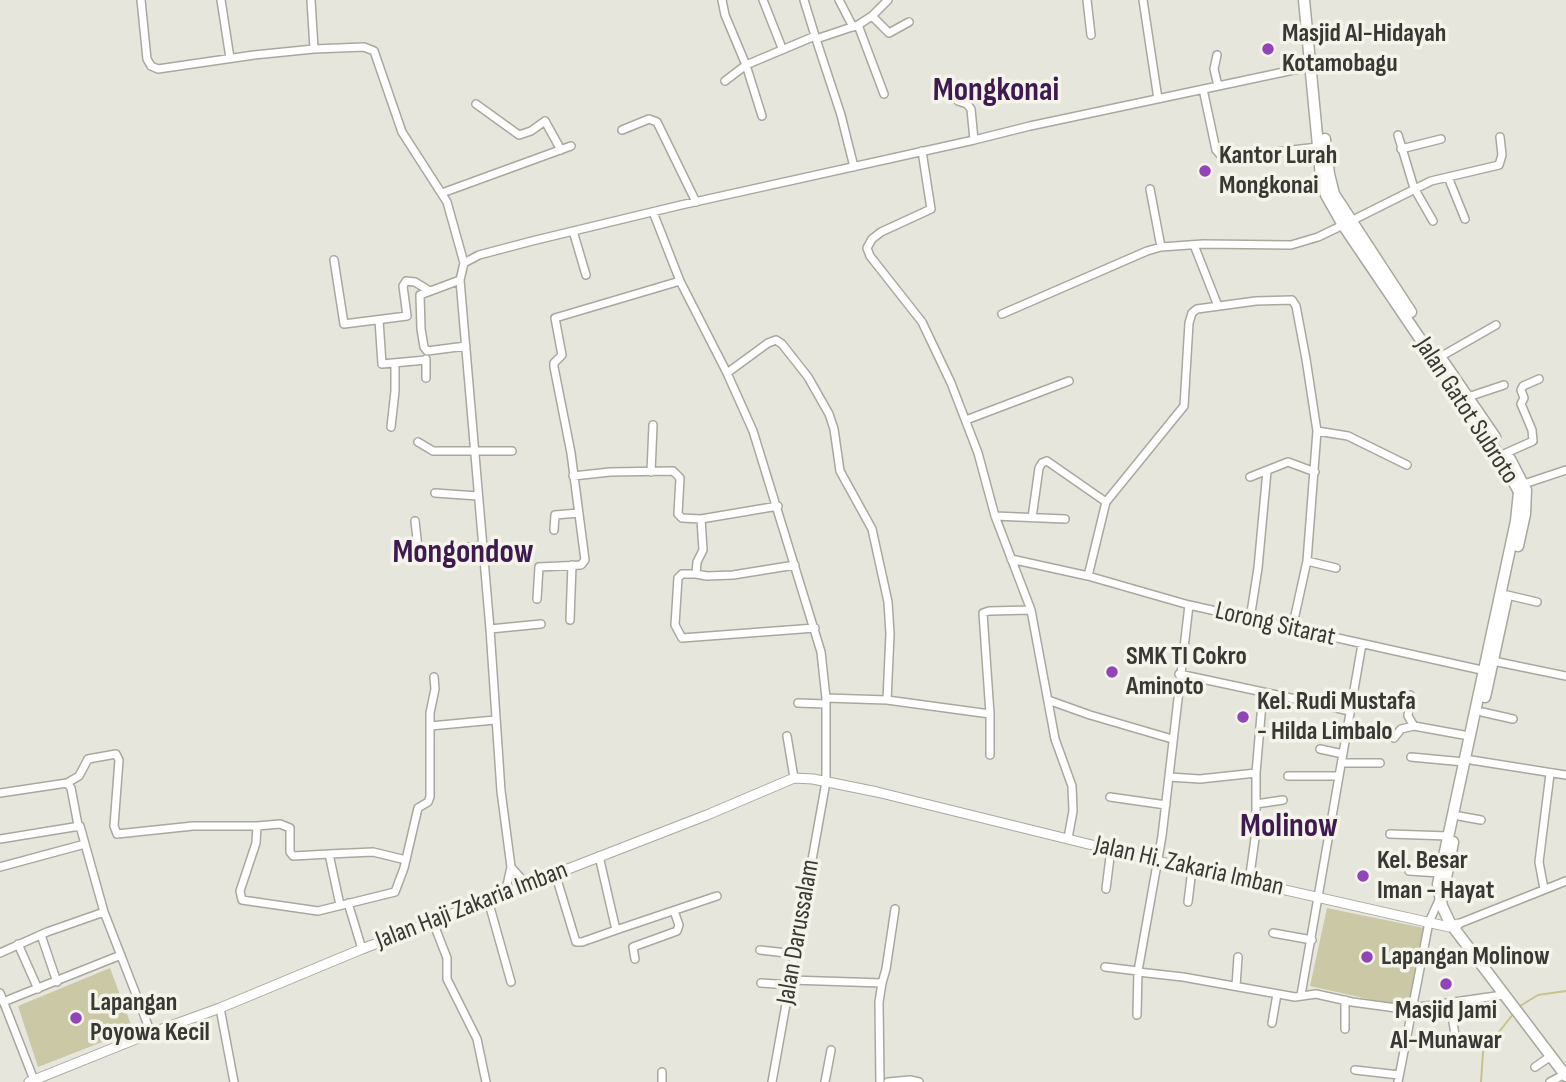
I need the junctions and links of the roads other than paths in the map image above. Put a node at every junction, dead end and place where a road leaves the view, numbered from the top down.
1 (141, 0) edge
2 (221, 0) edge
3 (311, 0) edge
4 (722, 0) edge
5 (763, 0) edge
6 (804, 0) edge
7 (839, 0) edge
8 (888, 0) edge
9 (1087, 0) edge
10 (1143, 0) edge
11 (1304, 0) edge
12 (1311, 0) edge
13 (872, 16) junction
14 (909, 22) dead end
15 (855, 26) junction
16 (1091, 35) dead end
17 (815, 37) junction
18 (782, 48) junction
19 (314, 49) junction
20 (1217, 55) dead end
21 (230, 58) junction
22 (746, 65) junction
23 (1314, 66) junction
24 (725, 80) dead end
25 (1218, 86) junction
26 (1203, 89) junction
27 (884, 94) dead end
28 (1158, 99) junction
29 (958, 101) dead end
30 (476, 104) dead end
31 (762, 116) dead end
32 (622, 130) dead end
33 (1398, 135) dead end
34 (1500, 137) dead end
35 (1441, 139) dead end
36 (974, 140) junction
37 (571, 146) dead end
38 (1318, 147) junction
39 (1401, 149) junction
40 (561, 150) junction
41 (922, 151) junction
42 (854, 167) junction
43 (1448, 177) junction
44 (1414, 188) junction
45 (1150, 189) dead end
46 (442, 193) junction
47 (696, 202) junction
48 (656, 211) junction
49 (1465, 219) dead end
50 (1433, 220) dead end
51 (1347, 223) junction
52 (573, 231) junction
53 (1195, 245) junction
54 (1161, 247) junction
55 (334, 260) dead end
56 (464, 263) junction
57 (586, 275) dead end
58 (460, 280) junction
59 (680, 281) junction
60 (428, 290) junction
61 (1218, 306) junction
62 (1002, 314) dead end
63 (1410, 317) junction
64 (379, 320) junction
65 (1496, 325) dead end
66 (466, 346) junction
67 (427, 351) junction
68 (1440, 357) junction
69 (426, 360) junction
70 (395, 363) junction
71 (727, 373) junction
72 (426, 379) dead end
73 (1539, 379) dead end
74 (1069, 381) dead end
75 (1504, 385) dead end
76 (1468, 397) junction
77 (966, 420) junction
78 (653, 425) dead end
79 (391, 427) dead end
80 (1317, 431) junction
81 (418, 442) dead end
82 (474, 451) junction
83 (512, 451) dead end
84 (1506, 453) junction
85 (1316, 465) junction
86 (1407, 465) dead end
87 (1566, 470) edge
88 (1267, 471) junction
89 (651, 472) junction
90 (573, 476) junction
91 (1250, 477) dead end
92 (1529, 482) junction
93 (435, 493) dead end
94 (478, 496) junction
95 (1106, 502) junction
96 (778, 506) junction
97 (579, 513) junction
98 (995, 516) junction
99 (1032, 518) junction
100 (701, 519) junction
101 (1065, 519) dead end
102 (415, 521) dead end
103 (1519, 524) junction
104 (554, 530) dead end
105 (482, 546) junction
106 (1011, 559) junction
107 (1307, 561) junction
108 (572, 565) junction
109 (795, 565) junction
110 (1336, 568) dead end
111 (696, 574) junction
112 (1088, 576) junction
113 (1507, 595) junction
114 (537, 599) dead end
115 (1537, 602) dead end
116 (1189, 605) junction
117 (1031, 610) junction
118 (1250, 619) junction
119 (570, 620) dead end
120 (541, 624) dead end
121 (815, 628) junction
122 (490, 629) junction
123 (1293, 629) junction
124 (1362, 644) junction
125 (1489, 668) junction
126 (1179, 674) junction
127 (1566, 676) edge
128 (434, 677) dead end
129 (1263, 692) junction
130 (1410, 695) dead end
131 (887, 700) junction
132 (1048, 700) junction
133 (826, 701) junction
134 (798, 704) dead end
135 (1350, 710) junction
136 (1482, 712) junction
137 (990, 714) junction
138 (1513, 719) dead end
139 (495, 720) junction
140 (430, 726) junction
141 (1414, 726) junction
142 (787, 736) dead end
143 (1469, 736) junction
144 (1394, 738) dead end
145 (1172, 739) junction
146 (1320, 748) dead end
147 (990, 755) dead end
148 (1411, 757) dead end
149 (1342, 758) junction
150 (1468, 761) junction
151 (1380, 763) dead end
152 (1256, 773) junction
153 (1550, 774) junction
154 (1566, 775) edge
155 (1288, 776) dead end
156 (1339, 776) junction
157 (1169, 777) junction
158 (794, 778) junction
159 (826, 782) junction
160 (67, 783) junction
161 (0, 793) edge
162 (1110, 797) dead end
163 (1283, 800) dead end
164 (920, 803) joint
165 (1256, 804) junction
166 (1166, 805) junction
167 (1459, 816) junction
168 (1481, 820) dead end
169 (78, 825) junction
170 (257, 826) junction
171 (1390, 834) dead end
172 (1068, 838) junction
173 (0, 839) edge
174 (1448, 843) junction
175 (85, 844) junction
176 (1111, 849) junction
177 (329, 854) junction
178 (599, 856) junction
179 (406, 860) junction
180 (1157, 861) junction
181 (0, 867) edge
182 (511, 867) junction
183 (1192, 869) junction
184 (1409, 871) dead end
185 (555, 873) junction
186 (1566, 881) edge
187 (1249, 882) junction
188 (527, 885) junction
189 (1441, 886) junction
190 (1106, 889) dead end
191 (1544, 889) junction
192 (505, 894) junction
193 (717, 896) dead end
194 (1320, 898) junction
195 (488, 901) junction
196 (1188, 902) dead end
197 (344, 904) junction
198 (895, 909) dead end
199 (674, 911) junction
200 (104, 912) junction
201 (433, 922) junction
202 (1429, 922) junction
203 (1455, 926) junction
204 (616, 930) junction
205 (1273, 933) dead end
206 (41, 934) junction
207 (1312, 940) junction
208 (18, 944) junction
209 (362, 949) junction
210 (760, 950) dead end
211 (0, 953) edge
212 (795, 954) junction
213 (121, 955) junction
214 (1238, 957) dead end
215 (635, 959) dead end
216 (1105, 967) dead end
217 (1138, 971) junction
218 (57, 982) junction
219 (511, 982) dead end
220 (761, 982) dead end
221 (790, 983) junction
222 (882, 983) junction
223 (1236, 986) junction
224 (38, 989) junction
225 (0, 993) edge
226 (1277, 994) junction
227 (1301, 995) junction
228 (1503, 995) junction
229 (1345, 1000) junction
230 (4, 1002) junction
231 (1450, 1003) junction
232 (1513, 1003) junction
233 (220, 1008) junction
234 (1411, 1009) junction
235 (1521, 1013) junction
236 (1137, 1014) dead end
237 (1272, 1023) dead end
238 (1345, 1029) dead end
239 (151, 1033) junction
240 (1455, 1035) dead end
241 (831, 1050) dead end
242 (1551, 1056) junction
243 (1535, 1067) dead end
244 (1355, 1070) dead end
245 (662, 1072) dead end
246 (1566, 1072) edge
247 (1399, 1079) edge
248 (32, 1081) edge
249 (234, 1082) edge
250 (486, 1082) edge
251 (662, 1082) edge
252 (772, 1082) edge
253 (825, 1082) edge
254 (880, 1082) edge
255 (888, 1082) edge
256 (919, 1082) edge
257 (1550, 1082) edge

1 - 21 street
2 - 21 street
3 - 19 street
4 - 22 street
5 - 18 street
6 - 17 street
7 - 15 street
8 - 13 street
9 - 16 street
10 - 28 street
11 - 23 highway, Jalan Gatot Subroto
12 - 23 highway, Jalan Gatot Subroto
13 - 14 street
13 - 15 street
15 - 17 street
15 - 27 street
17 - 18 street
17 - 42 street
18 - 22 street
19 - 21 street
19 - 46 street
20 - 25 street
22 - 24 street
22 - 31 street
23 - 25 street
23 - 38 highway, Jalan Gatot Subroto
23 - 51 highway, Jalan Gatot Subroto
25 - 26 street
26 - 28 street
26 - 38 street
28 - 36 street
29 - 36 street
30 - 40 street
32 - 47 street
33 - 39 street
34 - 43 street
35 - 39 street
36 - 41 street
37 - 40 street
38 - 51 highway, Jalan Gatot Subroto
39 - 44 street
40 - 46 street
41 - 42 street
41 - 77 street
42 - 47 street
43 - 44 street
43 - 49 street
44 - 50 street
44 - 51 street
45 - 54 street
46 - 56 street
47 - 48 street
48 - 52 street
48 - 59 street, Jalan Darussalam
51 - 53 street
51 - 63 highway, Jalan Gatot Subroto
52 - 56 street
52 - 57 street
53 - 54 street
53 - 61 street
54 - 62 street
55 - 64 street
56 - 58 street
58 - 60 street
58 - 66 street
59 - 71 street, Jalan Darussalam
59 - 90 street
60 - 64 street
60 - 67 street
61 - 80 street
61 - 95 street
63 - 68 highway, Jalan Gatot Subroto
63 - 103 highway, Jalan Gatot Subroto
64 - 70 street
65 - 68 street
66 - 67 street
66 - 82 street
67 - 69 street
68 - 76 highway, Jalan Gatot Subroto
69 - 70 street
69 - 72 street
70 - 79 street
71 - 96 street, Jalan Darussalam
71 - 131 street
73 - 84 street
74 - 77 street
75 - 76 street
76 - 84 highway, Jalan Gatot Subroto
77 - 98 street
78 - 89 street
80 - 85 street
80 - 86 street
81 - 82 street
82 - 83 street
82 - 94 street
84 - 92 highway, Jalan Gatot Subroto
85 - 88 street
85 - 107 street
87 - 92 street
88 - 91 street
88 - 118 street
89 - 90 street
89 - 100 street
90 - 97 street
92 - 103 highway, Jalan Gatot Subroto
93 - 94 street
94 - 105 street
95 - 99 street
95 - 112 street
96 - 100 street
96 - 109 street, Jalan Darussalam
97 - 104 street
97 - 108 street
98 - 99 street
98 - 106 street
99 - 101 street
100 - 111 street
102 - 105 street
103 - 113 highway, Jalan Gatot Subroto
103 - 125 highway, Jalan Gatot Subroto
105 - 122 street
106 - 112 street
106 - 117 street
107 - 110 street
107 - 123 street
108 - 114 street
108 - 119 street
109 - 111 street
109 - 121 street, Jalan Darussalam
111 - 121 street
112 - 116 street
113 - 115 street
113 - 125 highway, Jalan Gatot Subroto
116 - 118 street, Lorong Sitarat
116 - 126 street, Lorong Sitarat
117 - 132 street
117 - 137 street
118 - 123 street, Lorong Sitarat
120 - 122 street
121 - 133 street, Jalan Darussalam
122 - 139 street
123 - 124 street, Lorong Sitarat
124 - 125 street, Lorong Sitarat
124 - 135 street
125 - 127 street, Lorong Sitarat
125 - 136 highway, Jalan Gatot Subroto
125 - 143 highway, Jalan Gatot Subroto
126 - 129 street
126 - 145 street, Lorong Sitarat
128 - 140 street
129 - 135 street
129 - 152 street
130 - 141 street
131 - 133 street
131 - 137 street
132 - 145 street
132 - 172 street
133 - 134 street
133 - 159 street, Jalan Darussalam
135 - 149 street
136 - 138 street
136 - 150 highway, Jalan Gatot Subroto
137 - 147 street
139 - 140 street
139 - 182 street
140 - 179 street
141 - 143 street
141 - 144 street
142 - 158 street
143 - 150 highway, Jalan Gatot Subroto
145 - 157 street, Lorong Sitarat
146 - 149 street
148 - 150 street
149 - 151 street
149 - 156 street
150 - 153 street
150 - 167 highway, Jalan Gatot Subroto
150 - 174 highway, Jalan Gatot Subroto
152 - 157 street
152 - 165 street
153 - 154 street
153 - 191 street
155 - 156 street
156 - 194 street
157 - 166 street, Lorong Sitarat
158 - 159 main road, Jalan Haji Zakaria Imban
158 - 178 main road, Jalan Haji Zakaria Imban
159 - 164 main road, Jalan Haji Zakaria Imban
159 - 212 street, Jalan Darussalam
160 - 161 street
160 - 169 street
160 - 170 street
162 - 166 street
163 - 165 street
164 - 172 main road, Jalan Hi. Zakaria Imban
165 - 187 street
166 - 180 street, Lorong Sitarat
167 - 168 street
167 - 174 highway, Jalan Gatot Subroto
169 - 173 street
169 - 175 street
170 - 177 street
170 - 197 street
171 - 174 street
172 - 176 main road, Jalan Hi. Zakaria Imban
174 - 189 highway, Jalan Gatot Subroto
175 - 181 street
175 - 200 street
176 - 180 main road, Jalan Hi. Zakaria Imban
176 - 190 street
177 - 179 street
177 - 197 street
178 - 185 main road, Jalan Haji Zakaria Imban
178 - 204 street
179 - 197 street
180 - 183 main road, Jalan Hi. Zakaria Imban
180 - 217 street, Lorong Sitarat
182 - 188 street
182 - 192 street
183 - 187 main road, Jalan Hi. Zakaria Imban
183 - 196 street
184 - 189 street
185 - 188 main road, Jalan Haji Zakaria Imban
185 - 204 street
186 - 191 street
187 - 194 main road, Jalan Hi. Zakaria Imban
188 - 192 main road, Jalan Haji Zakaria Imban
189 - 202 street
189 - 203 highway
191 - 203 street
192 - 195 main road, Jalan Haji Zakaria Imban
193 - 199 street
194 - 202 main road, Jalan Hi. Zakaria Imban
194 - 207 street
195 - 201 main road, Jalan Haji Zakaria Imban
195 - 219 street
197 - 209 street
198 - 222 street
199 - 204 street
199 - 215 street
200 - 206 street
200 - 213 street
201 - 209 main road, Jalan Haji Zakaria Imban
201 - 250 street
202 - 203 main road, Jalan Hi. Zakaria Imban
202 - 234 street
203 - 228 highway
203 - 232 highway
205 - 207 street
206 - 208 street
206 - 218 street
207 - 227 street
208 - 211 street
208 - 224 street
209 - 233 main road, Jalan Haji Zakaria Imban
210 - 212 street
212 - 221 street, Jalan Darussalam
213 - 218 street
213 - 239 street
214 - 223 street
216 - 217 street
217 - 223 street
217 - 236 street, Lorong Sitarat
218 - 224 street
220 - 221 street
221 - 222 street
221 - 252 street, Jalan Darussalam
222 - 254 street
223 - 226 street
224 - 230 street
225 - 230 street
226 - 227 street
226 - 237 street
227 - 229 street
228 - 231 street
228 - 232 highway
229 - 234 street
229 - 238 street
230 - 248 street
231 - 234 street
231 - 240 street
232 - 235 highway
233 - 239 main road, Jalan Haji Zakaria Imban
233 - 249 street
234 - 247 street
235 - 242 highway
235 - 246 highway
239 - 248 main road, Jalan Haji Zakaria Imban
241 - 253 street
242 - 243 street
242 - 246 highway
244 - 247 street
245 - 251 street
246 - 257 street
255 - 256 street

